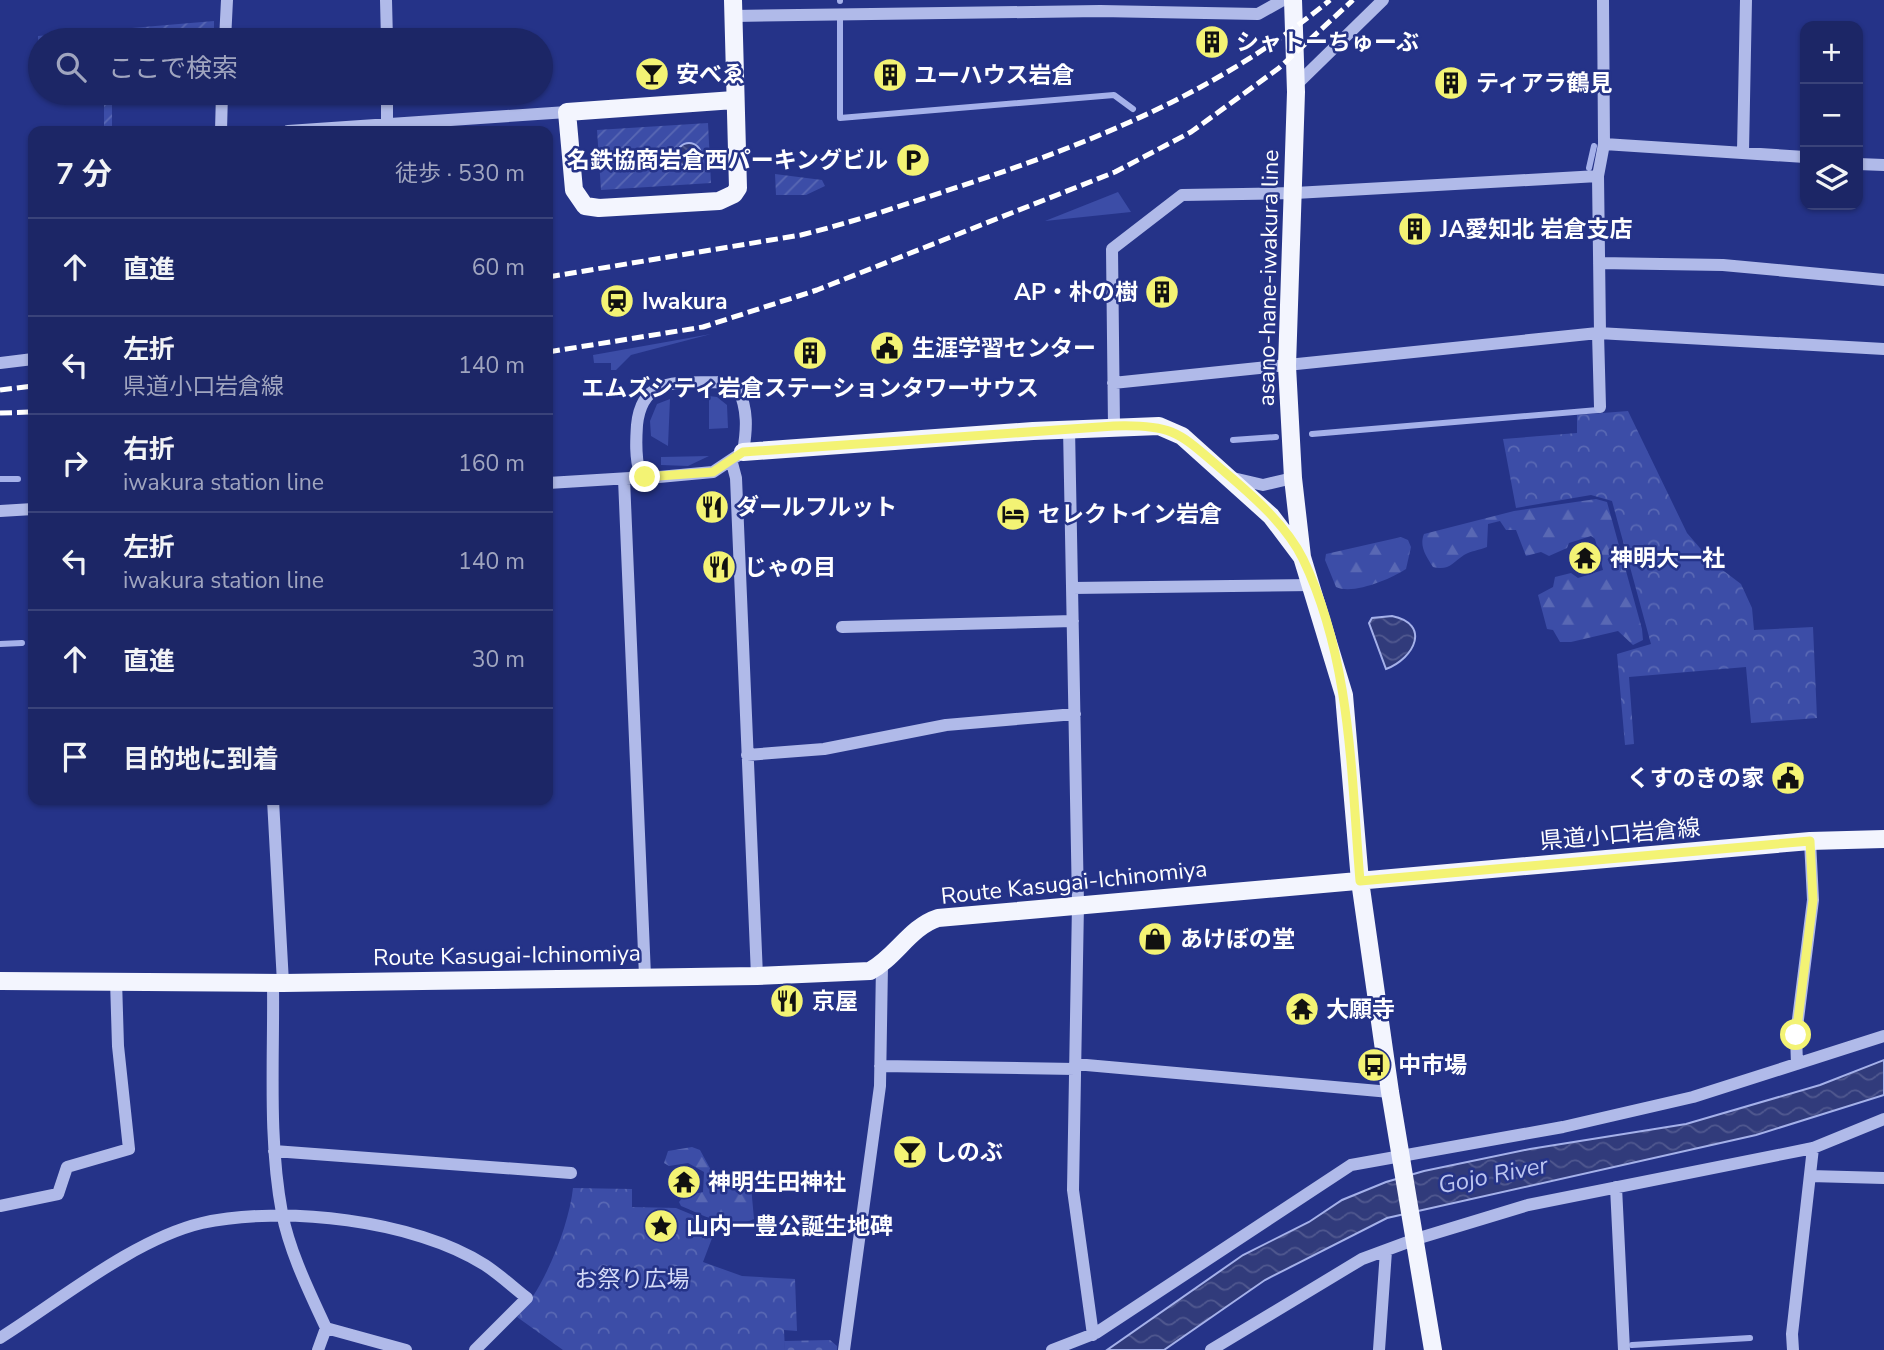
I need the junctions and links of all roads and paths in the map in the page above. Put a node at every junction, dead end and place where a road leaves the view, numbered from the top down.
1 (227, 0) edge
2 (386, 0) edge
3 (1283, 0) edge
4 (1293, 0) edge
5 (1383, 0) edge
6 (1604, 0) edge
7 (1746, 0) edge
8 (924, 7) edge
9 (733, 8) edge
10 (226, 28) edge
11 (387, 28) edge
12 (1296, 85) junction
13 (734, 100) junction
14 (222, 105) edge
15 (387, 105) edge
16 (567, 112) junction
17 (387, 124) junction
18 (221, 126) edge
19 (359, 126) edge
20 (1605, 144) junction
21 (1742, 151) junction
22 (1800, 157) edge
23 (1863, 164) edge
24 (1884, 165) edge
25 (1598, 176) junction
26 (1295, 193) junction
27 (1599, 263) junction
28 (1884, 281) edge
29 (1599, 333) junction
30 (1884, 349) edge
31 (28, 360) edge
32 (0, 363) edge
33 (1287, 366) junction
34 (1113, 383) junction
35 (1600, 407) dead end
36 (1114, 426) junction
37 (1069, 428) junction
38 (737, 458) junction
39 (645, 477) junction
40 (1233, 478) junction
41 (1293, 478) junction
42 (624, 479) junction
43 (553, 483) edge
44 (28, 509) edge
45 (0, 511) edge
46 (1302, 557) junction
47 (1313, 585) junction
48 (1072, 588) junction
49 (1073, 621) junction
50 (842, 627) dead end
51 (1075, 714) junction
52 (747, 755) junction
53 (273, 805) edge
54 (1884, 839) edge
55 (1810, 841) junction
56 (1360, 881) junction
57 (1078, 904) junction
58 (882, 965) junction
59 (645, 976) junction
60 (757, 976) junction
61 (116, 980) junction
62 (0, 981) edge
63 (278, 983) junction
64 (1884, 1036) edge
65 (1797, 1064) junction
66 (880, 1066) junction
67 (1075, 1067) junction
68 (1390, 1092) junction
69 (1884, 1119) edge
70 (1814, 1148) junction
71 (274, 1151) junction
72 (1400, 1154) junction
73 (570, 1172) dead end
74 (1810, 1176) junction
75 (1884, 1178) edge
76 (1616, 1187) junction
77 (0, 1206) edge
78 (283, 1215) junction
79 (1416, 1239) junction
80 (1386, 1251) junction
81 (326, 1328) junction
82 (1093, 1335) junction
83 (0, 1338) edge
84 (318, 1350) edge
85 (406, 1350) edge
86 (475, 1350) edge
87 (844, 1350) edge
88 (1052, 1350) edge
89 (1211, 1350) edge
90 (1379, 1350) edge
91 (1433, 1350) edge
92 (1624, 1350) edge
93 (1793, 1350) edge

1 - 10 street
2 - 11 street
3 - 8 street
4 - 12 main road, asano-hane-iwakura line
5 - 12 street
6 - 20 street
7 - 21 street
8 - 9 street
9 - 13 main road
12 - 26 main road, asano-hane-iwakura line
13 - 16 main road
13 - 16 main road
14 - 18 street
15 - 17 street
16 - 17 street
17 - 19 street
20 - 21 street
20 - 25 street
21 - 22 street
23 - 24 street
25 - 26 street
25 - 27 street
26 - 33 main road, asano-hane-iwakura line
26 - 34 street
27 - 28 street
27 - 29 street
29 - 30 street
29 - 33 street
29 - 35 street
31 - 32 street
33 - 34 street
33 - 41 main road, asano-hane-iwakura line
34 - 36 street
36 - 37 main road
36 - 40 main road
37 - 38 main road
37 - 48 street
38 - 39 street
38 - 39 street
38 - 52 street
39 - 42 street
40 - 41 street
40 - 46 main road
41 - 46 main road, asano-hane-iwakura line
42 - 43 street
42 - 59 street
44 - 45 street
46 - 47 main road
47 - 48 street
47 - 56 main road
48 - 49 street
49 - 50 street
49 - 51 street
51 - 52 street
51 - 57 street
52 - 60 street
53 - 63 street
54 - 55 main road, 県道小口岩倉線
55 - 56 main road, 県道小口岩倉線
55 - 65 street
56 - 57 main road, Route Kasugai-Ichinomiya
56 - 68 main road
57 - 58 main road, Route Kasugai-Ichinomiya
57 - 67 street
58 - 60 main road, Route Kasugai-Ichinomiya
58 - 66 street
59 - 60 main road, Route Kasugai-Ichinomiya
59 - 63 main road, Route Kasugai-Ichinomiya
61 - 62 main road, Route Kasugai-Ichinomiya
61 - 63 main road, Route Kasugai-Ichinomiya
61 - 77 street
63 - 71 street
64 - 65 street
65 - 72 street
66 - 67 street
66 - 87 street
67 - 68 street
67 - 82 street
68 - 72 main road
69 - 70 street
70 - 74 street
70 - 76 street
71 - 73 street
71 - 78 street
72 - 79 main road
72 - 82 street
74 - 75 street
74 - 93 street
76 - 79 street
76 - 92 street
78 - 81 street
78 - 83 street
78 - 86 street
79 - 80 street
79 - 91 main road
80 - 89 street
80 - 90 street
81 - 84 street
81 - 85 street
82 - 88 street

